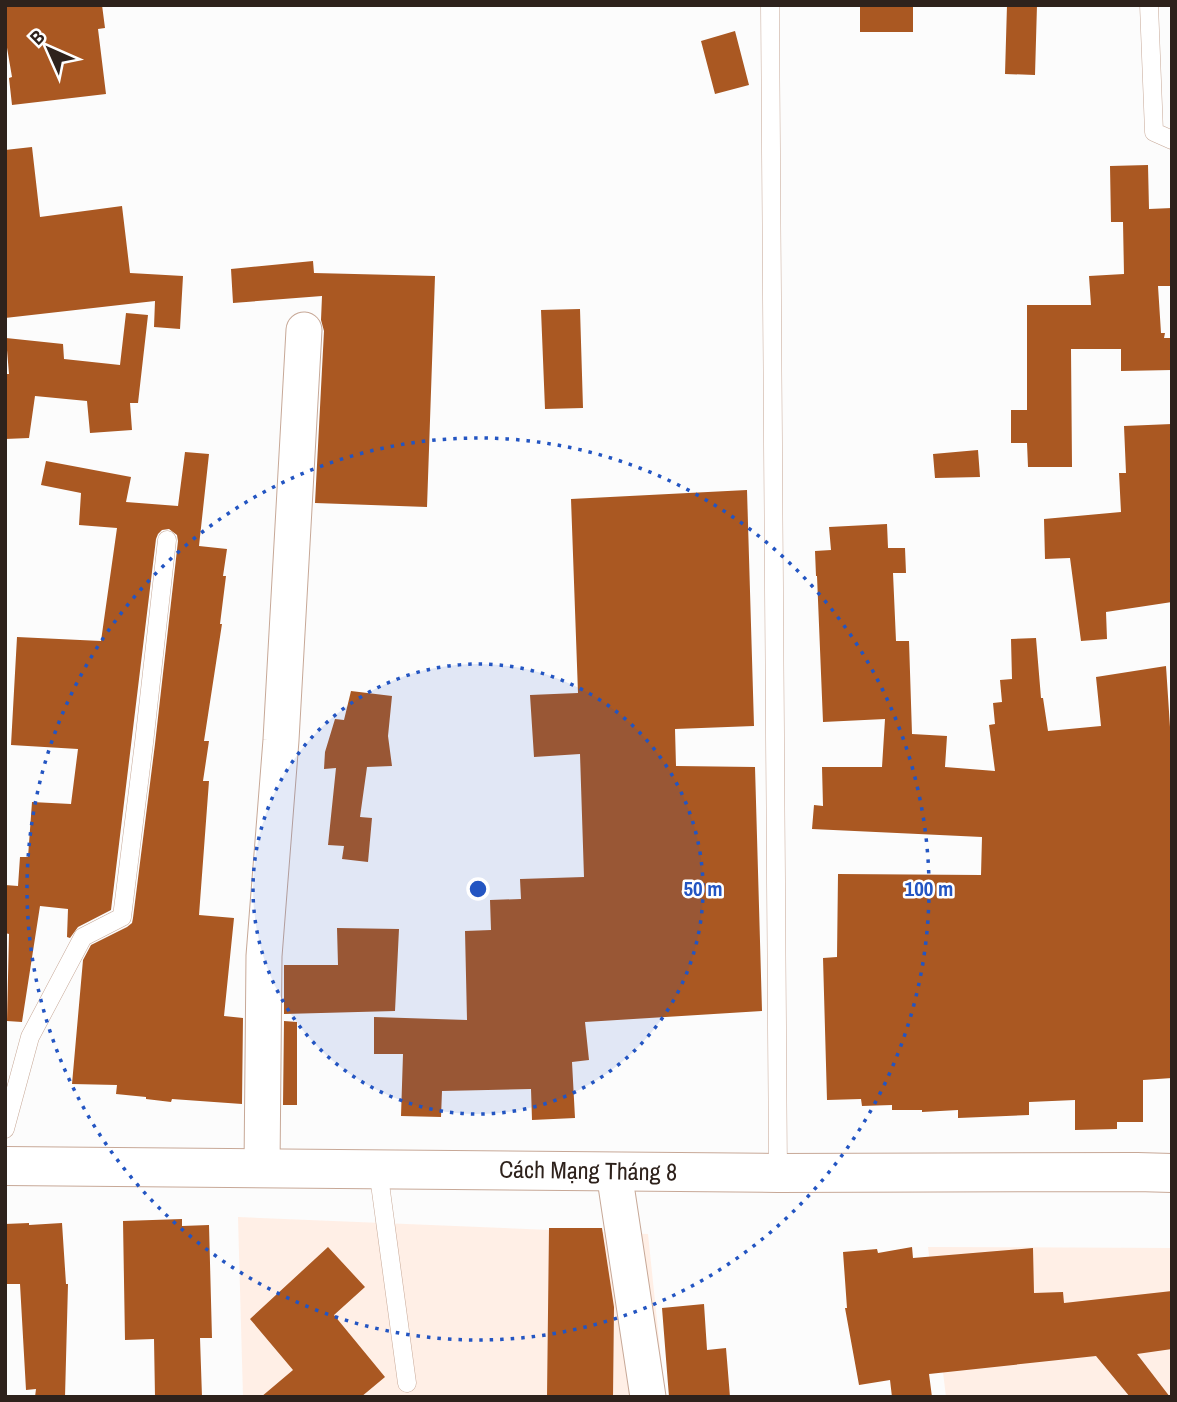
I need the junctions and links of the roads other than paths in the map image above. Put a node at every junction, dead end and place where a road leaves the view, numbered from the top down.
1 (770, 5) edge
2 (1149, 5) edge
3 (1172, 140) edge
4 (304, 330) dead end
5 (167, 540) dead end
6 (5, 1129) edge
7 (5, 1166) edge
8 (262, 1168) junction
9 (378, 1169) junction
10 (614, 1172) junction
11 (778, 1173) junction
12 (1171, 1173) edge
13 (407, 1383) dead end
14 (648, 1397) edge

1 - 11 lane
2 - 3 lane
4 - 8 street
5 - 6 lane
7 - 8 highway, Cách Mạng Tháng 8
8 - 9 highway, Cách Mạng Tháng 8
9 - 10 highway, Cách Mạng Tháng 8
9 - 13 lane
10 - 11 highway, Cách Mạng Tháng 8
10 - 14 street
11 - 12 highway, Cách Mạng Tháng 8

